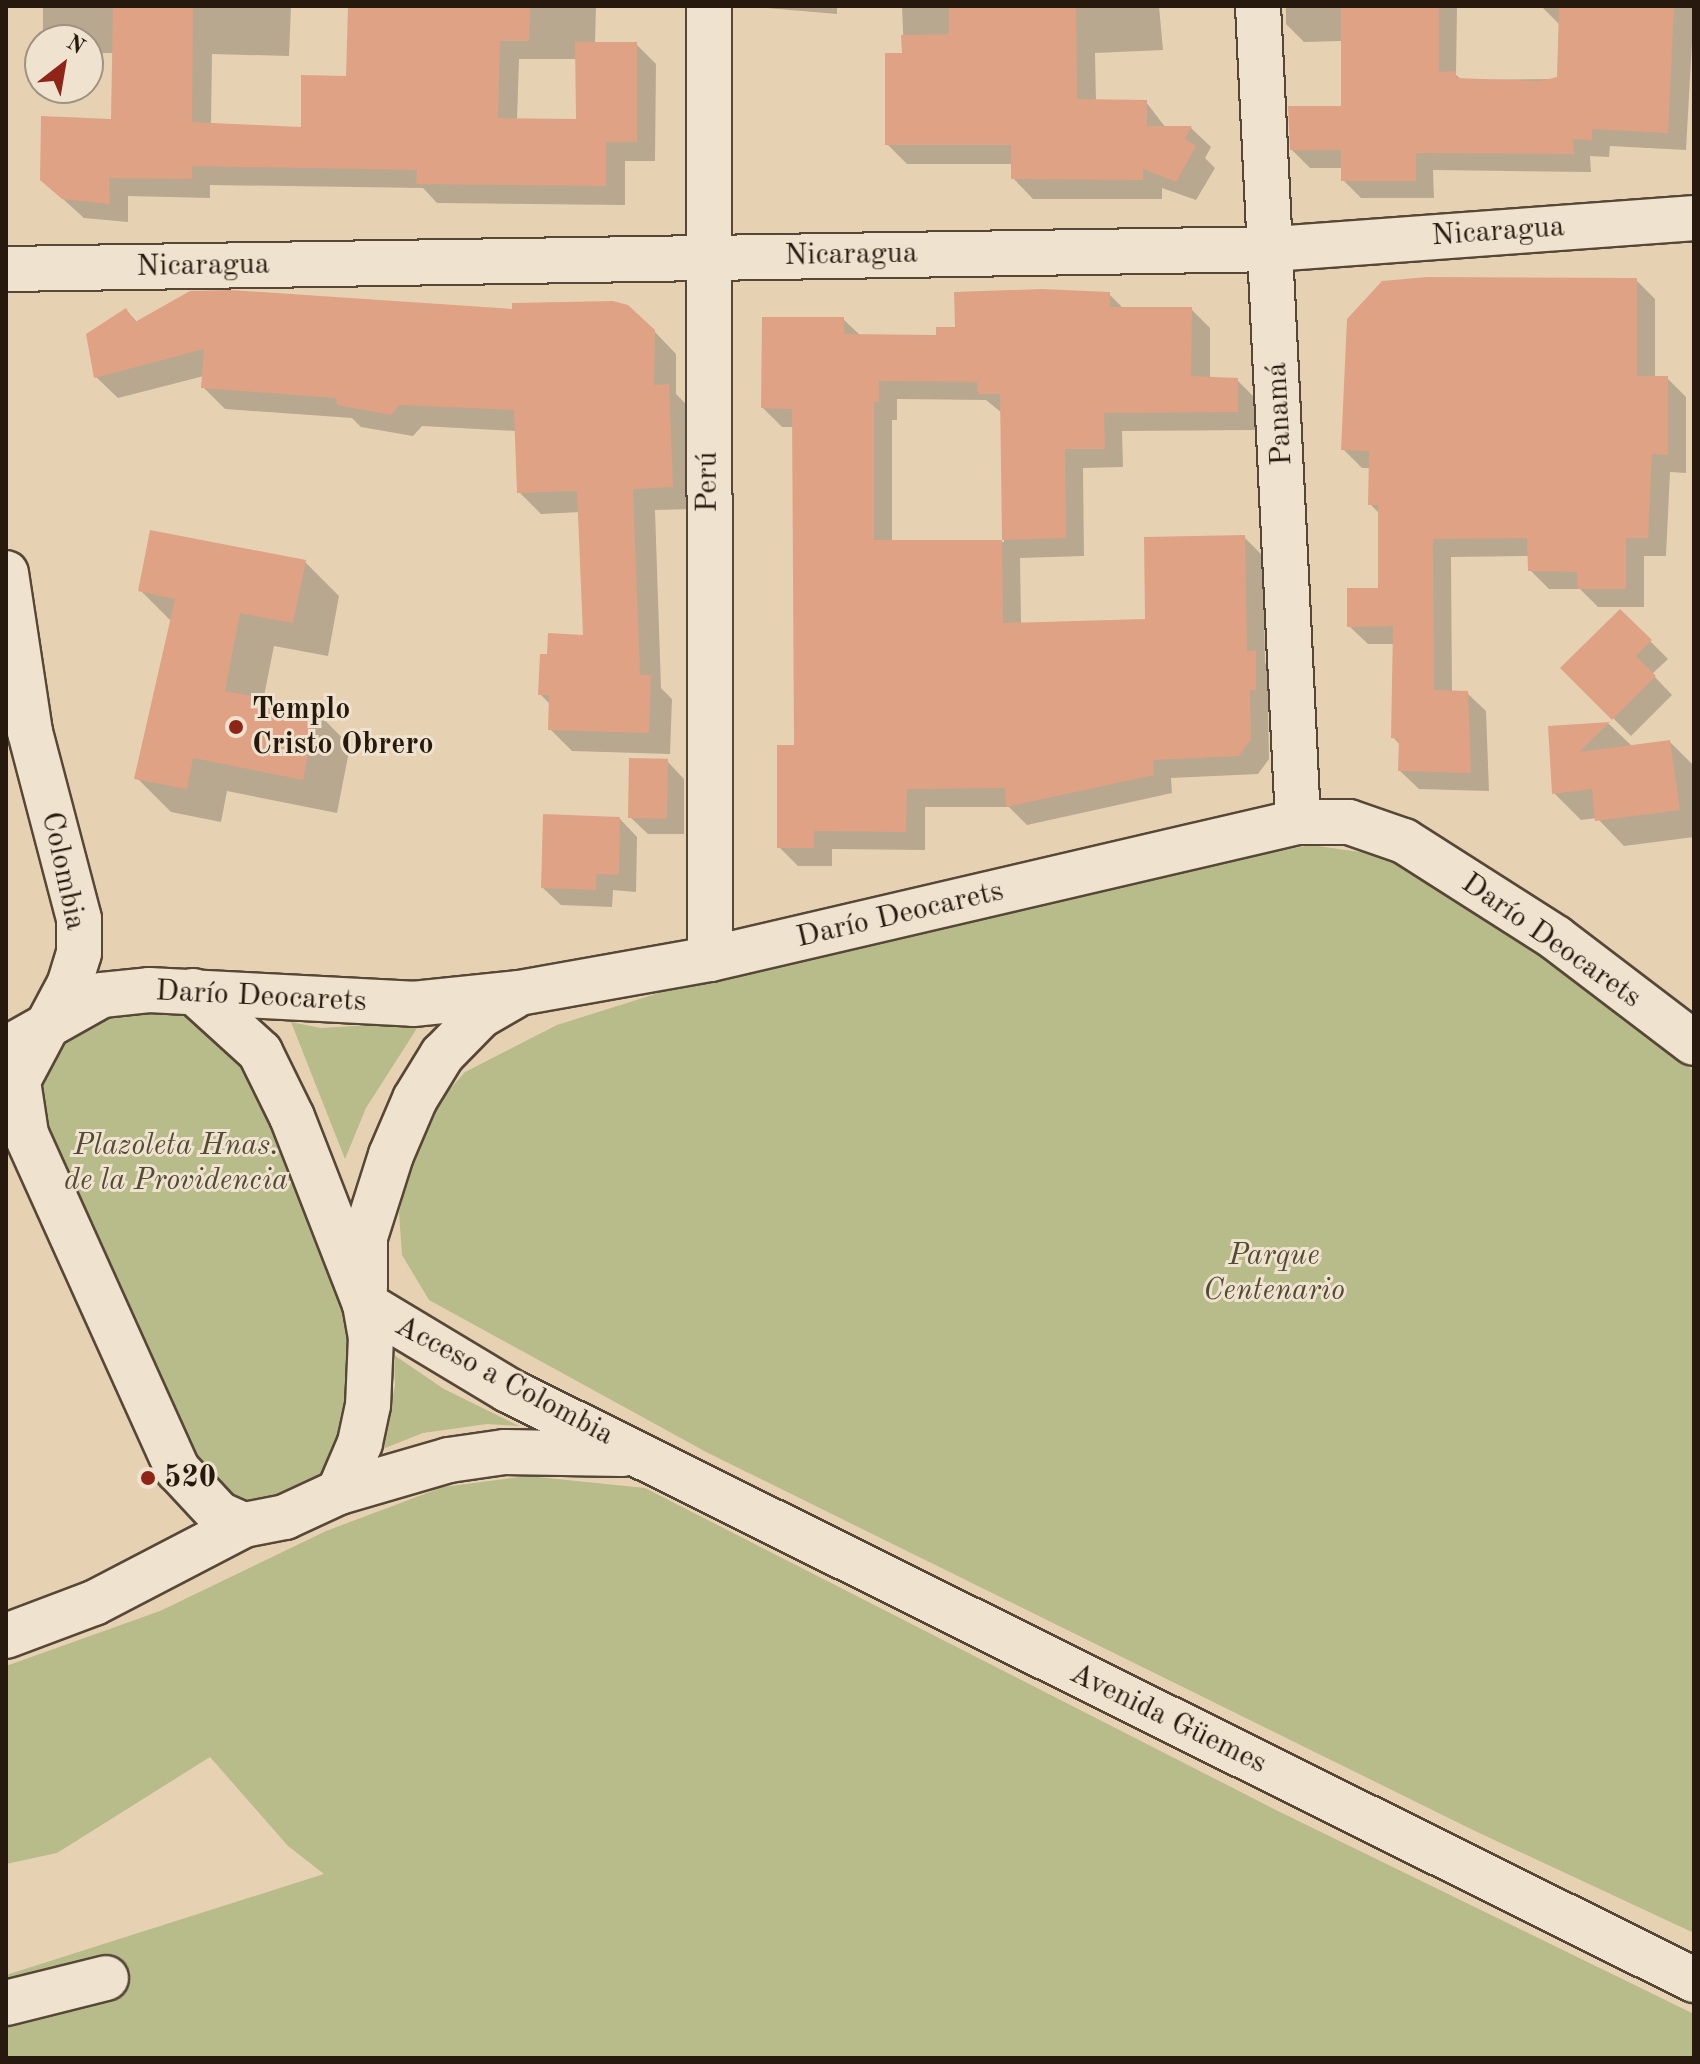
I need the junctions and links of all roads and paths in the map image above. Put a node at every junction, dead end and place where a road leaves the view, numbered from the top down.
1 (709, 6) edge
2 (1258, 6) edge
3 (1694, 218) edge
4 (1273, 249) junction
5 (707, 257) junction
6 (6, 269) edge
7 (6, 573) edge
8 (1298, 822) junction
9 (710, 959) junction
10 (193, 991) junction
11 (519, 993) junction
12 (47, 1028) junction
13 (1694, 1043) edge
14 (6, 1049) edge
15 (365, 1304) junction
16 (644, 1455) junction
17 (339, 1492) junction
18 (244, 1525) junction
19 (6, 1636) edge
20 (106, 1978) dead end
21 (1694, 1980) edge
22 (6, 2003) edge

1 - 5 street, Perú
2 - 4 street, Panamá
3 - 4 street, Nicaragua
4 - 5 street, Nicaragua
4 - 8 street, Panamá
5 - 6 street, Nicaragua
5 - 9 street, Perú
7 - 12 street, Colombia
8 - 9 street, Darío Deocarets
8 - 13 street, Darío Deocarets
9 - 11 street, Darío Deocarets
10 - 11 street, Darío Deocarets
10 - 12 street, Darío Deocarets
10 - 15 street
11 - 15 street
12 - 14 street, Darío Deocarets
12 - 18 street, Colombia
15 - 16 street, Acceso a Colombia
15 - 17 street
16 - 17 street
16 - 21 street, Avenida Güemes
17 - 18 street
18 - 19 street
20 - 22 street

